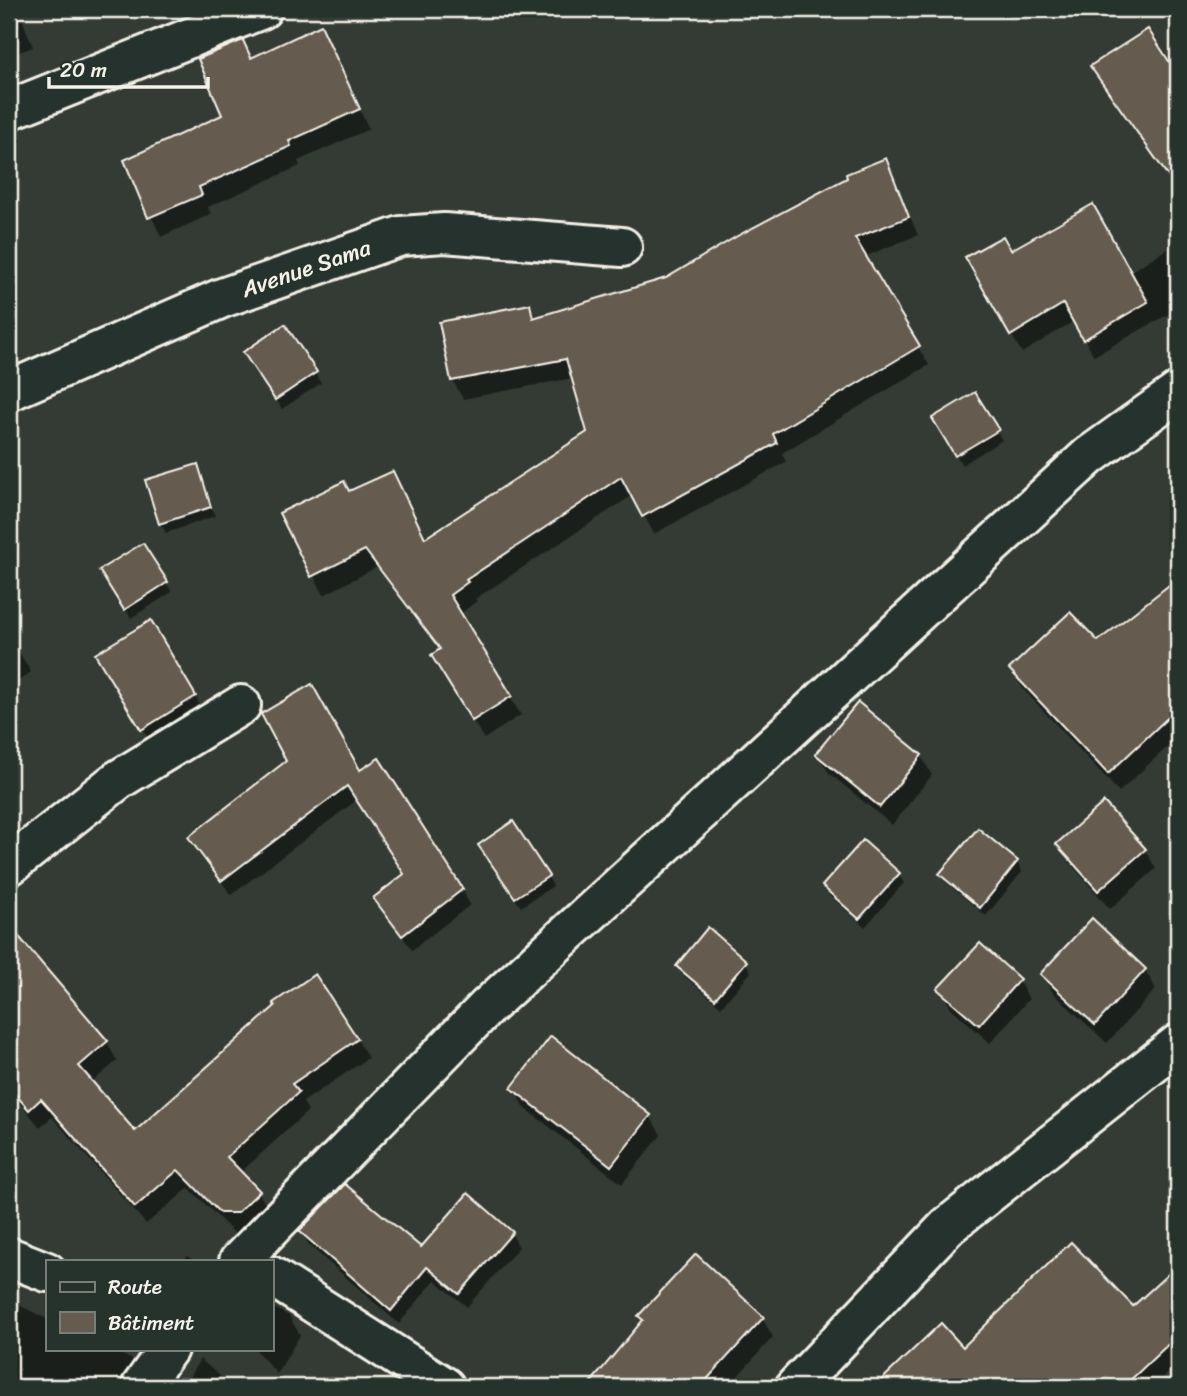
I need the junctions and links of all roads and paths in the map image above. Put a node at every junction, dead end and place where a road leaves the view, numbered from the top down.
1 (262, 9) edge
2 (9, 110) edge
3 (622, 247) dead end
4 (9, 391) edge
5 (1178, 392) edge
6 (241, 705) dead end
7 (9, 866) edge
8 (1178, 1044) edge
9 (9, 1257) edge
10 (254, 1260) edge
11 (46, 1272) edge
12 (273, 1279) edge
13 (168, 1350) edge
14 (141, 1387) edge
15 (445, 1387) edge
16 (795, 1387) edge

1 - 2 street
3 - 4 street, Avenue Sama
5 - 10 street
6 - 7 street
8 - 16 street
9 - 11 street
12 - 15 street
13 - 14 street

